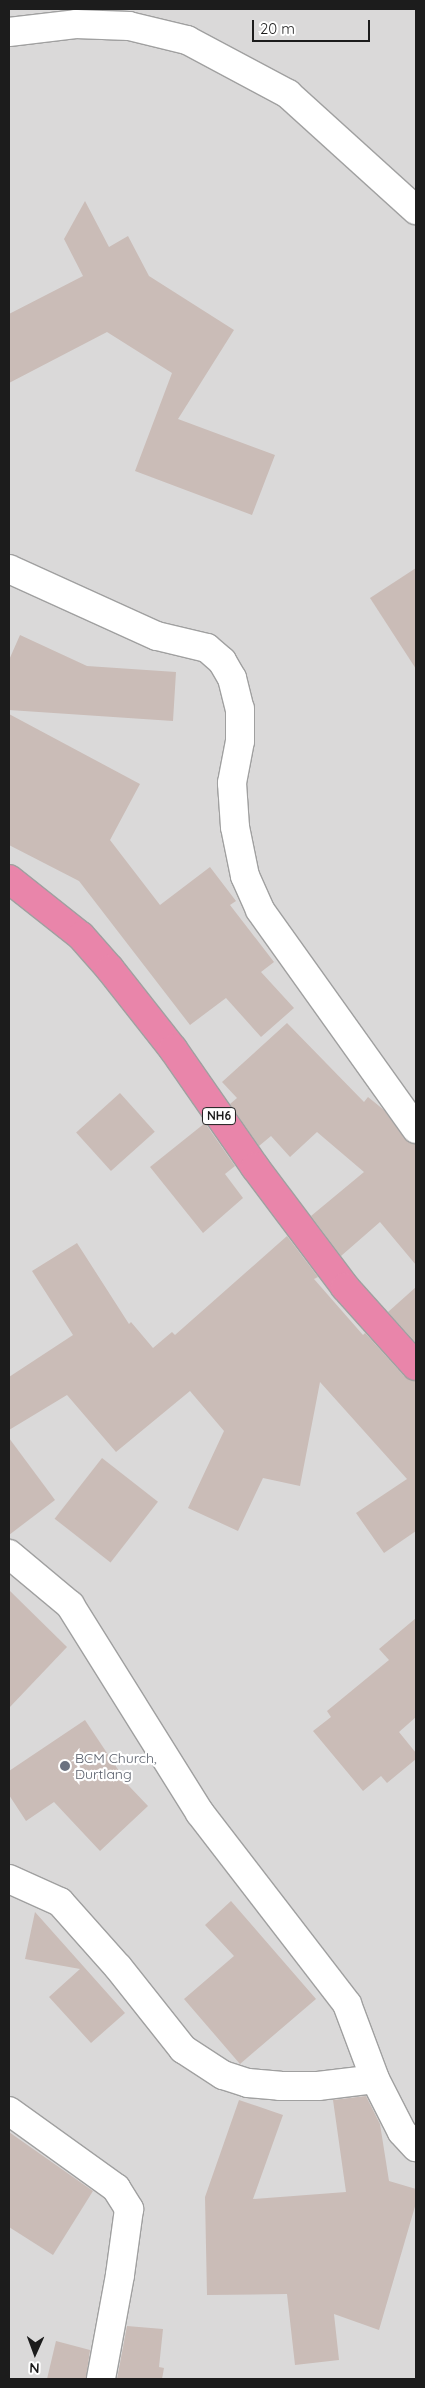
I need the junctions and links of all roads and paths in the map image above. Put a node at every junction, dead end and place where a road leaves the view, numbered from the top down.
1 (9, 32) edge
2 (416, 210) edge
3 (9, 569) edge
4 (9, 879) edge
5 (416, 1129) edge
6 (416, 1366) edge
7 (9, 1554) edge
8 (9, 1879) edge
9 (375, 2079) junction
10 (9, 2111) edge
11 (416, 2147) edge
12 (101, 2379) edge

1 - 2 street
3 - 5 street
4 - 6 highway, NH6
7 - 9 street
8 - 9 street
9 - 11 street
10 - 12 street

